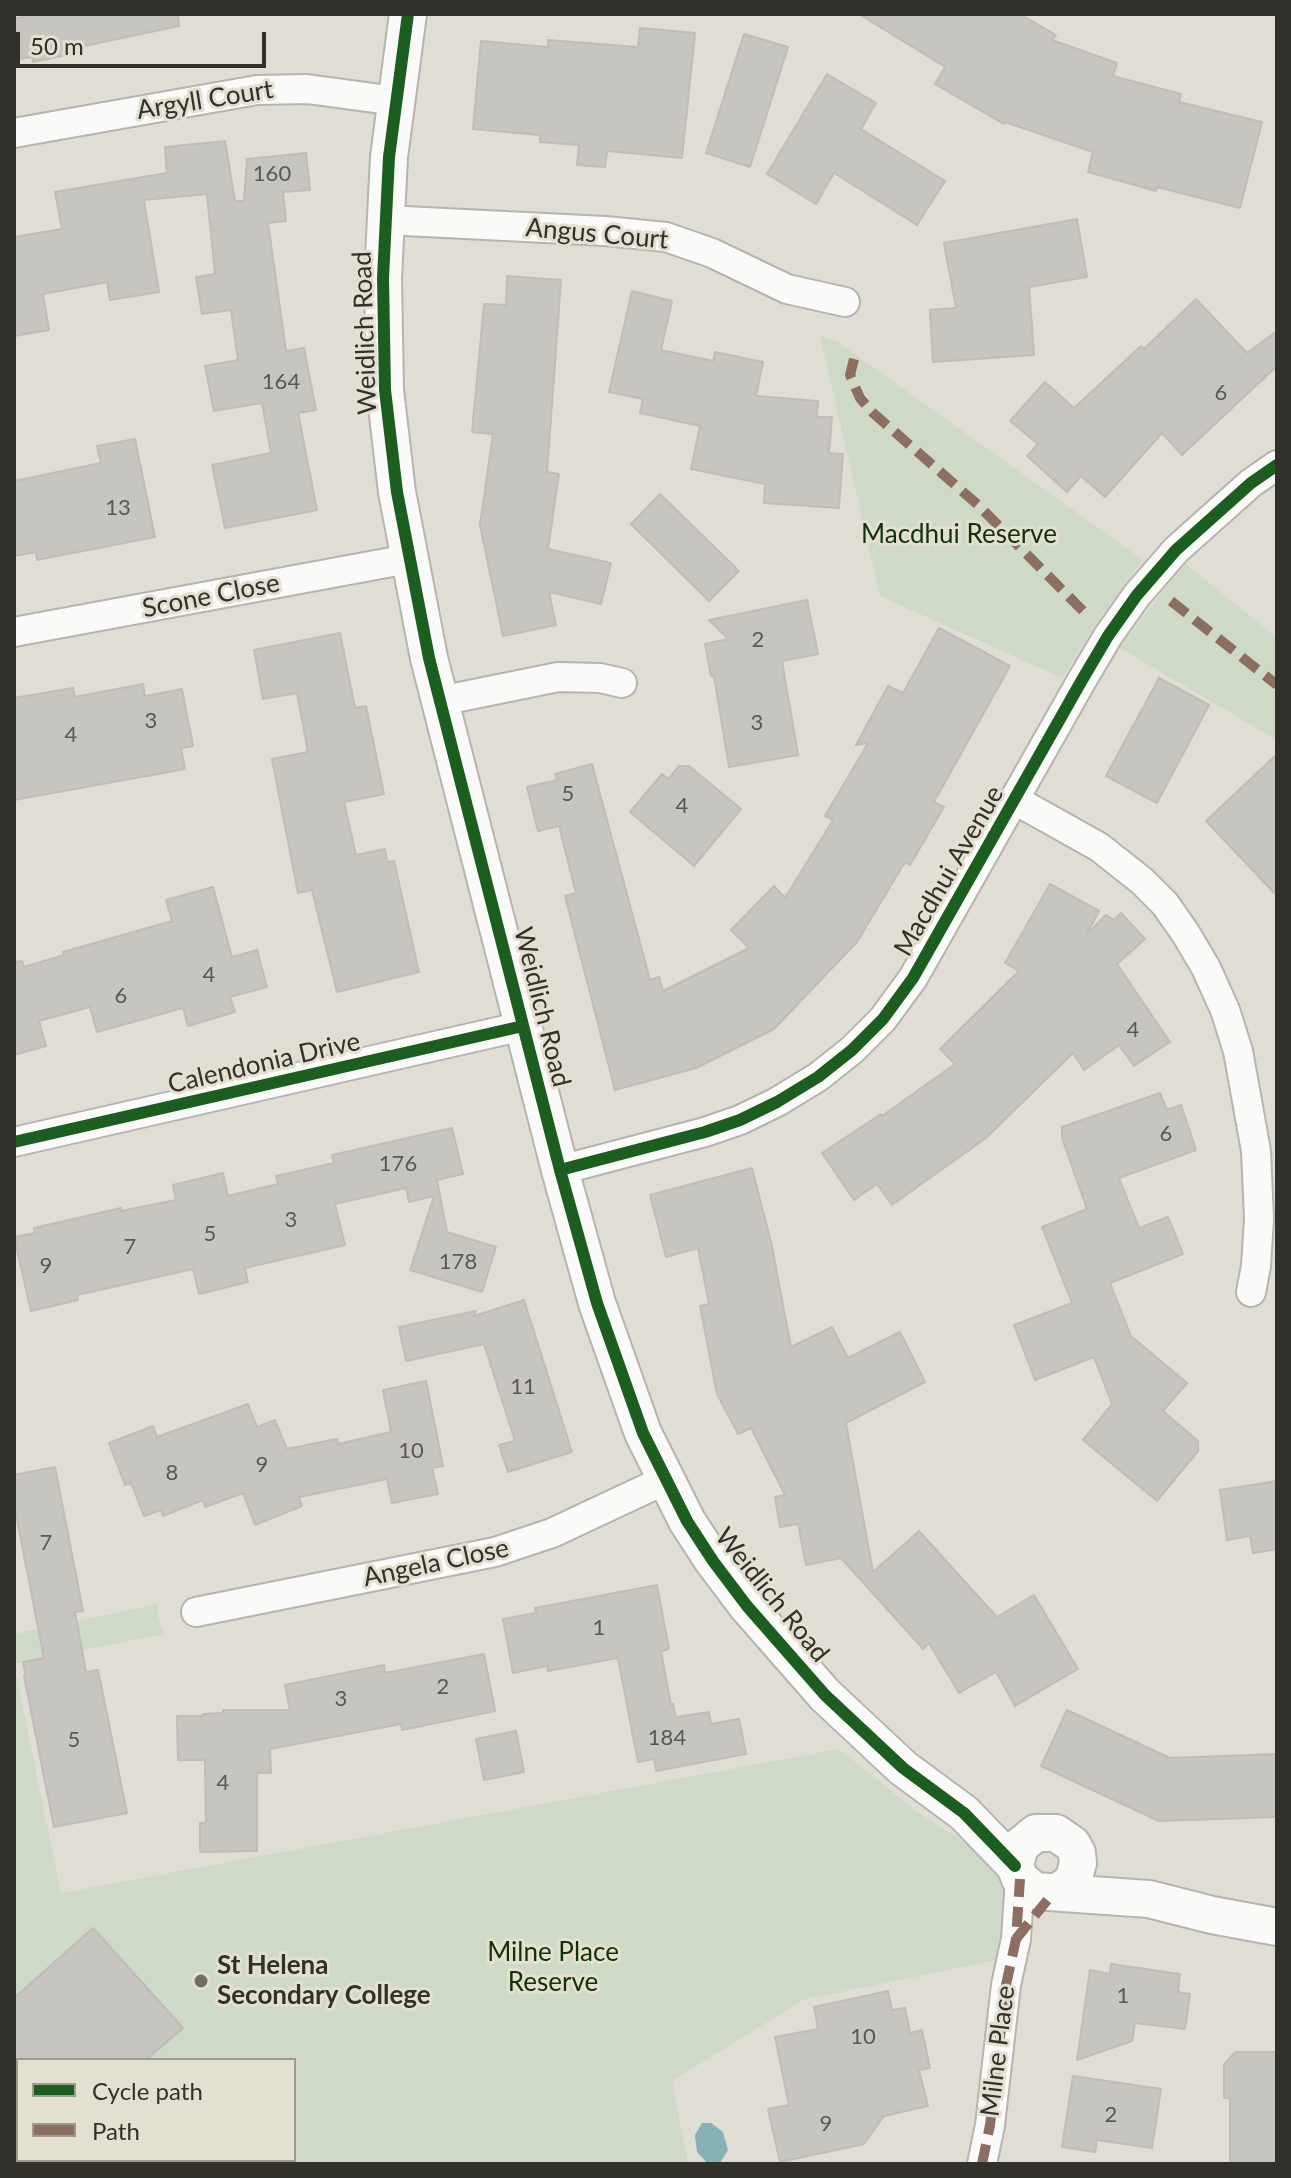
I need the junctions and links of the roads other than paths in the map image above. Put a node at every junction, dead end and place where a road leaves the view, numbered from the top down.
1 (408, 14) edge
2 (396, 101) junction
3 (14, 133) edge
4 (385, 220) junction
5 (845, 302) dead end
6 (1277, 465) edge
7 (408, 559) junction
8 (14, 632) edge
9 (622, 683) dead end
10 (440, 701) junction
11 (1015, 800) junction
12 (523, 1026) junction
13 (14, 1142) edge
14 (560, 1170) junction
15 (1261, 1278) edge
16 (665, 1480) junction
17 (196, 1612) dead end
18 (964, 1813) junction
19 (1036, 1833) junction
20 (1077, 1853) junction
21 (1018, 1872) junction
22 (1056, 1892) junction
23 (1149, 1899) junction
24 (1277, 1927) edge
25 (1016, 1939) junction
26 (982, 2164) edge

1 - 2 street, Weidlich Road
2 - 3 street, Argyll Court
2 - 4 street, Weidlich Road
4 - 5 street, Angus Court
4 - 7 street, Weidlich Road
6 - 11 street, Macdhui Avenue
7 - 8 street, Scone Close
7 - 10 street, Weidlich Road
9 - 10 street
10 - 12 street, Weidlich Road
11 - 14 street, Macdhui Avenue
11 - 15 street
12 - 13 street, Calendonia Drive
12 - 14 street, Weidlich Road
14 - 16 street, Weidlich Road
16 - 17 street, Angela Close
16 - 18 street, Weidlich Road
18 - 19 street, Weidlich Road
18 - 21 street, Weidlich Road
19 - 20 street
19 - 21 street
20 - 22 street
20 - 23 street
21 - 22 street
21 - 25 street, Milne Place
22 - 23 street
22 - 25 street, Milne Place
23 - 24 street
25 - 26 street, Milne Place

